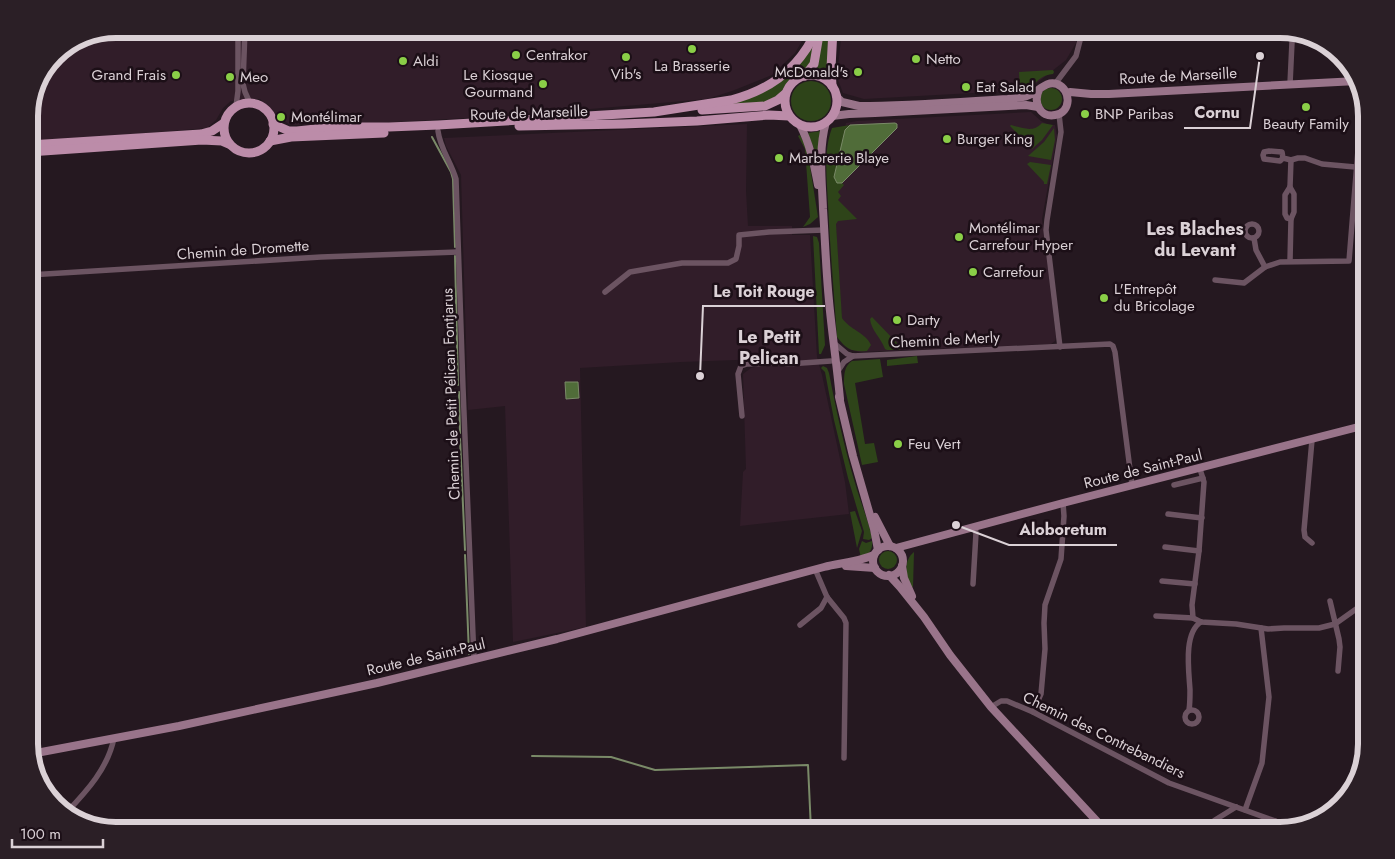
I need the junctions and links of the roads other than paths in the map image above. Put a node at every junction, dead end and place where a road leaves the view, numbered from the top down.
1 (242, 37) edge
2 (242, 37) edge
3 (814, 37) edge
4 (818, 37) edge
5 (832, 37) edge
6 (1081, 37) edge
7 (1293, 39) edge
8 (805, 76) junction
9 (1349, 81) edge
10 (1055, 84) junction
11 (1290, 84) junction
12 (832, 86) junction
13 (1039, 90) junction
14 (1067, 93) junction
15 (785, 94) junction
16 (1091, 94) junction
17 (836, 96) junction
18 (250, 103) junction
19 (1068, 103) junction
20 (236, 106) junction
21 (1038, 107) junction
22 (664, 111) junction
23 (1059, 114) junction
24 (789, 116) junction
25 (829, 119) junction
26 (224, 123) junction
27 (273, 124) junction
28 (800, 125) junction
29 (438, 131) junction
30 (270, 141) junction
31 (38, 144) edge
32 (229, 144) junction
33 (38, 151) edge
34 (1357, 157) edge
35 (1283, 158) dead end
36 (1291, 160) junction
37 (1356, 168) junction
38 (824, 219) junction
39 (824, 230) junction
40 (1254, 238) dead end
41 (458, 252) junction
42 (1290, 261) junction
43 (1265, 267) junction
44 (38, 274) edge
45 (1215, 280) dead end
46 (604, 292) dead end
47 (829, 302) junction
48 (834, 343) junction
49 (1060, 347) junction
50 (853, 356) junction
51 (832, 361) junction
52 (838, 371) junction
53 (840, 399) junction
54 (742, 416) dead end
55 (1358, 428) edge
56 (1312, 440) junction
57 (1200, 469) junction
58 (1203, 478) junction
59 (1132, 485) junction
60 (1174, 485) dead end
61 (867, 502) junction
62 (1063, 503) junction
63 (1168, 514) dead end
64 (1202, 518) junction
65 (975, 527) junction
66 (926, 540) junction
67 (1312, 543) dead end
68 (893, 547) junction
69 (1165, 547) dead end
70 (1199, 551) junction
71 (876, 552) junction
72 (902, 563) junction
73 (824, 567) junction
74 (875, 568) junction
75 (815, 570) junction
76 (889, 576) junction
77 (1162, 581) dead end
78 (973, 584) dead end
79 (1195, 584) junction
80 (827, 597) junction
81 (1330, 601) dead end
82 (1358, 608) edge
83 (1156, 616) dead end
84 (924, 617) junction
85 (1193, 618) junction
86 (1201, 622) junction
87 (1335, 624) junction
88 (800, 625) dead end
89 (1261, 628) junction
90 (474, 660) junction
91 (1338, 671) dead end
92 (991, 707) junction
93 (1189, 710) dead end
94 (1033, 712) junction
95 (114, 738) junction
96 (38, 753) edge
97 (844, 758) dead end
98 (1236, 806) junction
99 (71, 807) edge
100 (1245, 810) junction
101 (1275, 821) joint
102 (1098, 822) edge
103 (1213, 822) edge
104 (1278, 822) edge

1 - 18 street
2 - 20 street
3 - 22 main road
4 - 8 main road
5 - 12 main road
6 - 10 street
7 - 11 street
8 - 12 main road
8 - 15 main road
9 - 11 main road, Route de Marseille
10 - 13 main road
10 - 14 main road
11 - 16 main road, Route de Marseille
12 - 17 main road
13 - 17 main road
13 - 21 main road
14 - 16 main road
14 - 19 main road
15 - 22 main road
15 - 24 main road
16 - 19 main road
17 - 25 main road
18 - 20 main road
18 - 27 main road
19 - 23 main road
20 - 26 main road
21 - 23 main road
21 - 25 main road
22 - 27 main road, Route de Marseille
23 - 49 street
24 - 28 main road
24 - 29 main road, Route de Marseille
25 - 28 main road
25 - 38 main road
26 - 31 main road
26 - 32 main road
27 - 30 main road
28 - 38 main road
29 - 30 main road, Route de Marseille
29 - 41 street, Chemin de Petit Pélican Fontjarus
30 - 32 main road
32 - 33 main road
34 - 37 street
35 - 36 street
36 - 37 street
36 - 42 street
37 - 42 street
38 - 39 main road
39 - 46 street
39 - 47 main road
40 - 43 street
41 - 44 street, Chemin de Dromette
41 - 90 street, Chemin de Petit Pélican Fontjarus
42 - 43 street
43 - 45 street
47 - 48 main road
47 - 51 main road
48 - 50 street
48 - 52 main road
49 - 50 street, Chemin de Merly
49 - 59 street, Chemin de Merly
50 - 52 street
51 - 53 main road
51 - 54 street
52 - 53 main road
53 - 61 main road
55 - 56 main road, Route de Saint-Paul
56 - 57 main road, Route de Saint-Paul
56 - 67 street
57 - 58 street
57 - 59 main road, Route de Saint-Paul
58 - 60 street
58 - 64 street
59 - 62 main road, Route de Saint-Paul
61 - 68 main road
61 - 71 main road
62 - 65 main road, Route de Saint-Paul
62 - 94 street
63 - 64 street
64 - 70 street
65 - 66 main road, Route de Saint-Paul
65 - 78 street
66 - 68 main road, Route de Saint-Paul
66 - 72 main road, Route de Saint-Paul
68 - 71 main road
68 - 72 main road
69 - 70 street
70 - 79 street
71 - 73 main road, Route de Saint-Paul
71 - 74 main road
72 - 76 main road
72 - 84 main road
73 - 74 main road, Route de Saint-Paul
73 - 75 main road, Route de Saint-Paul
74 - 76 main road
75 - 80 street
75 - 90 main road, Route de Saint-Paul
76 - 84 main road
77 - 79 street
79 - 85 street
80 - 88 street
80 - 97 street
81 - 87 street
82 - 87 street
83 - 85 street
84 - 92 main road
85 - 86 street
86 - 89 street
86 - 93 street
87 - 89 street
87 - 91 street
89 - 100 street
90 - 95 main road, Route de Saint-Paul
92 - 94 street, Chemin des Contrebandiers
92 - 102 main road
94 - 98 street, Chemin des Contrebandiers
95 - 96 main road, Route de Saint-Paul
95 - 99 street
98 - 100 street, Chemin des Contrebandiers
98 - 103 street
100 - 101 street, Chemin des Contrebandiers
101 - 104 street, Chemin des Contrebandiers

